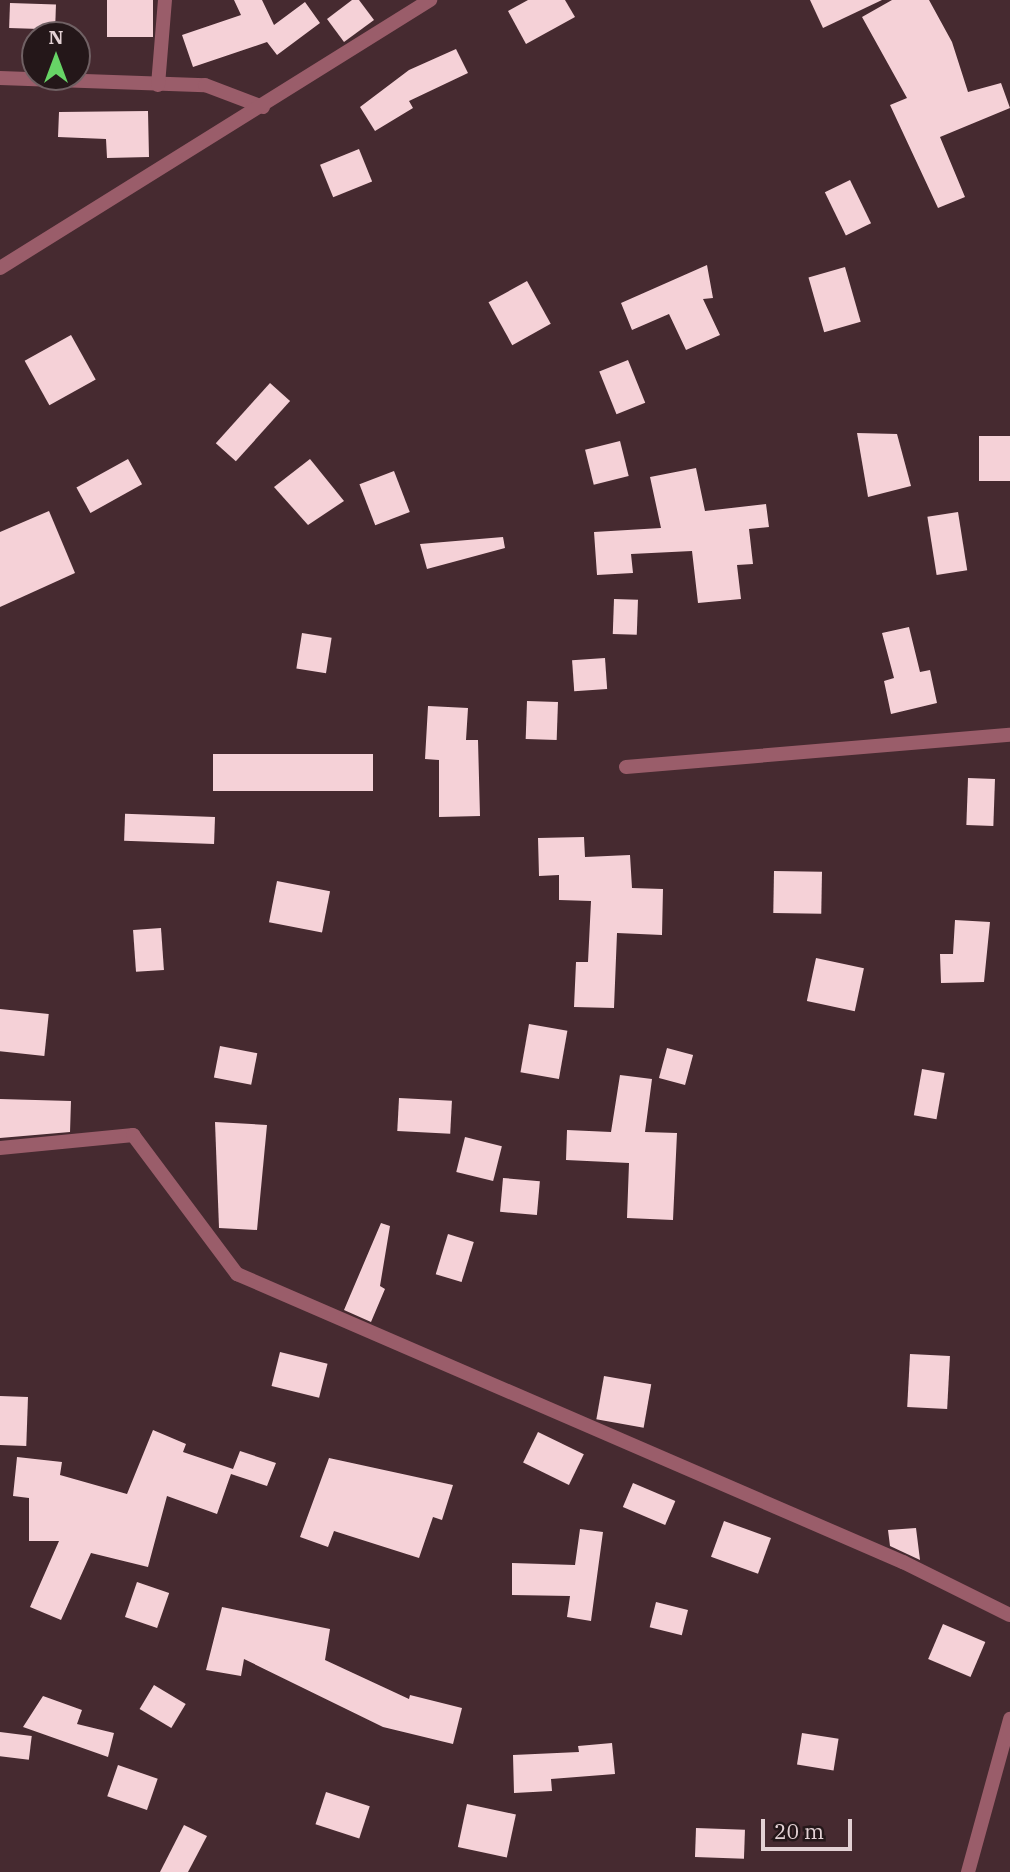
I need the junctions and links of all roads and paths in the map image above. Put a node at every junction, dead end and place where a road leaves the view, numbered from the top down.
1 (165, 0) edge
2 (430, 0) edge
3 (0, 78) edge
4 (158, 85) junction
5 (263, 107) junction
6 (0, 268) edge
7 (1010, 735) edge
8 (626, 767) dead end
9 (0, 1148) edge
10 (1010, 1615) edge
11 (1010, 1720) edge
12 (968, 1872) edge

1 - 4 street
2 - 5 street
3 - 4 street
4 - 5 street
5 - 6 street
7 - 8 street
9 - 10 street
11 - 12 street

